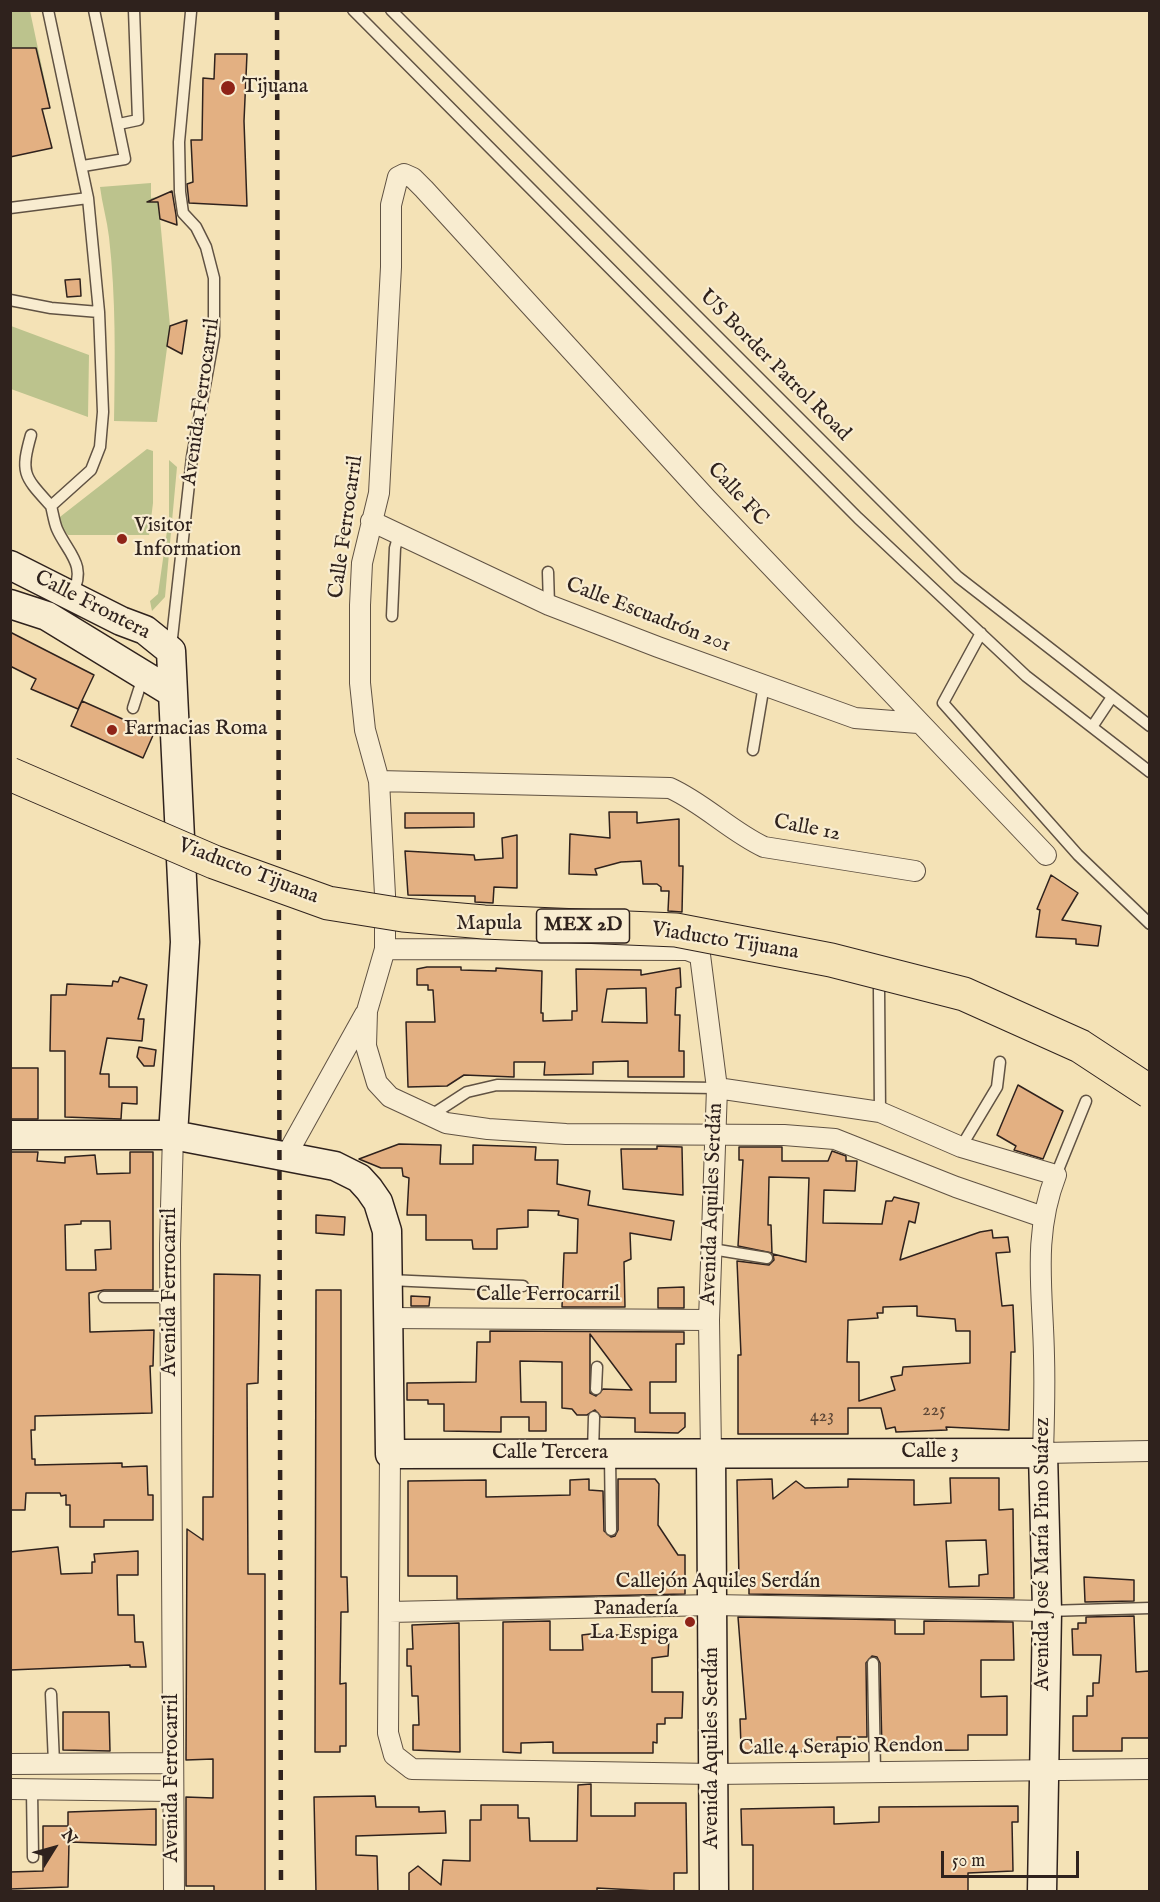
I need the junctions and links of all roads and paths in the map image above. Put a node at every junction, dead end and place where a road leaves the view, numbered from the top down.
1 (48, 10) edge
2 (94, 10) edge
3 (134, 10) edge
4 (353, 10) edge
5 (391, 10) edge
6 (191, 12) dead end
7 (118, 124) junction
8 (83, 166) junction
9 (394, 181) joint
10 (88, 198) junction
11 (10, 208) edge
12 (10, 300) edge
13 (99, 312) junction
14 (31, 435) dead end
15 (51, 506) junction
16 (371, 521) junction
17 (399, 534) junction
18 (10, 565) edge
19 (548, 572) dead end
20 (72, 594) junction
21 (10, 603) edge
22 (549, 605) junction
23 (392, 616) dead end
24 (981, 633) junction
25 (171, 651) junction
26 (144, 675) junction
27 (764, 685) junction
28 (173, 693) junction
29 (1112, 698) junction
30 (133, 708) dead end
31 (918, 723) junction
32 (1149, 726) edge
33 (1092, 727) junction
34 (753, 750) dead end
35 (10, 767) edge
36 (1149, 772) edge
37 (10, 774) edge
38 (379, 782) junction
39 (1046, 855) dead end
40 (915, 871) dead end
41 (1149, 924) edge
42 (385, 949) junction
43 (700, 955) joint
44 (879, 989) dead end
45 (367, 1011) junction
46 (1000, 1062) dead end
47 (1149, 1075) edge
48 (717, 1088) junction
49 (1149, 1092) edge
50 (1086, 1101) dead end
51 (880, 1112) junction
52 (430, 1116) junction
53 (716, 1134) junction
54 (10, 1135) edge
55 (173, 1135) junction
56 (961, 1147) junction
57 (286, 1156) junction
58 (1050, 1194) junction
59 (712, 1249) junction
60 (767, 1258) dead end
61 (387, 1280) junction
62 (523, 1286) dead end
63 (104, 1297) dead end
64 (170, 1297) junction
65 (387, 1318) junction
66 (709, 1320) junction
67 (597, 1367) dead end
68 (596, 1389) dead end
69 (594, 1417) dead end
70 (1149, 1451) edge
71 (602, 1453) junction
72 (711, 1453) junction
73 (1043, 1453) junction
74 (390, 1454) junction
75 (611, 1530) dead end
76 (712, 1605) junction
77 (1149, 1608) edge
78 (1047, 1611) junction
79 (389, 1612) junction
80 (873, 1663) dead end
81 (51, 1694) dead end
82 (54, 1763) junction
83 (173, 1763) junction
84 (10, 1764) edge
85 (1149, 1769) edge
86 (1043, 1770) junction
87 (875, 1772) junction
88 (712, 1774) junction
89 (10, 1789) edge
90 (32, 1791) junction
91 (173, 1791) junction
92 (33, 1857) dead end
93 (174, 1892) edge
94 (714, 1892) edge
95 (1042, 1892) edge

1 - 8 lane
2 - 7 lane
3 - 7 lane
4 - 24 lane
5 - 29 lane, US Border Patrol Road
6 - 25 lane, Avenida Ferrocarril
7 - 8 lane
8 - 10 lane
9 - 16 street, Calle Ferrocarril
9 - 31 street, Calle FC
10 - 11 lane
10 - 13 lane
12 - 13 lane
13 - 15 lane
14 - 15 lane
15 - 20 lane
16 - 17 street, Calle Escuadrón 201
16 - 38 street, Calle Ferrocarril
17 - 22 street, Calle Escuadrón 201
17 - 23 lane
18 - 20 street, Calle Frontera
19 - 22 lane
20 - 25 street, Calle Frontera
21 - 26 street
22 - 27 street, Calle Escuadrón 201
24 - 33 lane
24 - 41 lane
25 - 28 street, Avenida Ferrocarril
26 - 28 street
26 - 30 lane
27 - 31 street, Calle Escuadrón 201
27 - 34 lane
28 - 55 street, Avenida Ferrocarril
29 - 32 lane, US Border Patrol Road
29 - 33 lane
31 - 39 street, Calle FC
33 - 36 lane
35 - 47 highway, Viaducto Tijuana / MEX 2D
37 - 49 highway, Viaducto Tijuana / MEX 2D, bridge
38 - 40 street, Calle 12
38 - 42 street, Calle Ferrocarril
42 - 43 street, Mapula
42 - 45 street, Calle Ferrocarril
43 - 48 street, Avenida Aquiles Serdán
44 - 51 lane
45 - 52 street
45 - 57 street
46 - 56 lane
48 - 51 street
48 - 52 lane
48 - 53 street, Avenida Aquiles Serdán
50 - 58 lane
51 - 56 street
52 - 53 street
53 - 58 street
53 - 59 street, Avenida Aquiles Serdán
54 - 55 street
55 - 57 street
55 - 64 street, Avenida Ferrocarril
56 - 58 street
57 - 61 street
58 - 73 street, Avenida José María Pino Suárez
59 - 60 lane
59 - 66 street, Avenida Aquiles Serdán
61 - 62 lane
61 - 65 street
63 - 64 lane
64 - 83 street, Avenida Ferrocarril
65 - 66 street, Calle Ferrocarril
65 - 74 street
66 - 72 street, Avenida Aquiles Serdán
67 - 68 lane
69 - 71 lane
70 - 73 street, Calle 3
71 - 72 street, Calle Tercera
71 - 74 street, Calle Tercera
71 - 75 lane
72 - 73 street, Calle 3
72 - 76 street, Avenida Aquiles Serdán
73 - 78 street, Avenida José María Pino Suárez
74 - 79 street
76 - 78 street, Callejón Aquiles Serdán
76 - 79 street, Callejón Aquiles Serdán
76 - 88 street, Avenida Aquiles Serdán
77 - 78 lane
78 - 86 street, Avenida José María Pino Suárez
79 - 88 street, Calle 4 Serapio Rendon
80 - 87 lane
81 - 82 lane
82 - 83 street
82 - 84 street
83 - 91 street, Avenida Ferrocarril
85 - 86 street, Calle 4 Serapio Rendon
86 - 87 street, Calle 4 Serapio Rendon
86 - 95 street, Avenida José María Pino Suárez
87 - 88 street, Calle 4 Serapio Rendon
88 - 94 street, Avenida Aquiles Serdán
89 - 90 street
90 - 91 street
90 - 92 lane
91 - 93 street, Avenida Ferrocarril

